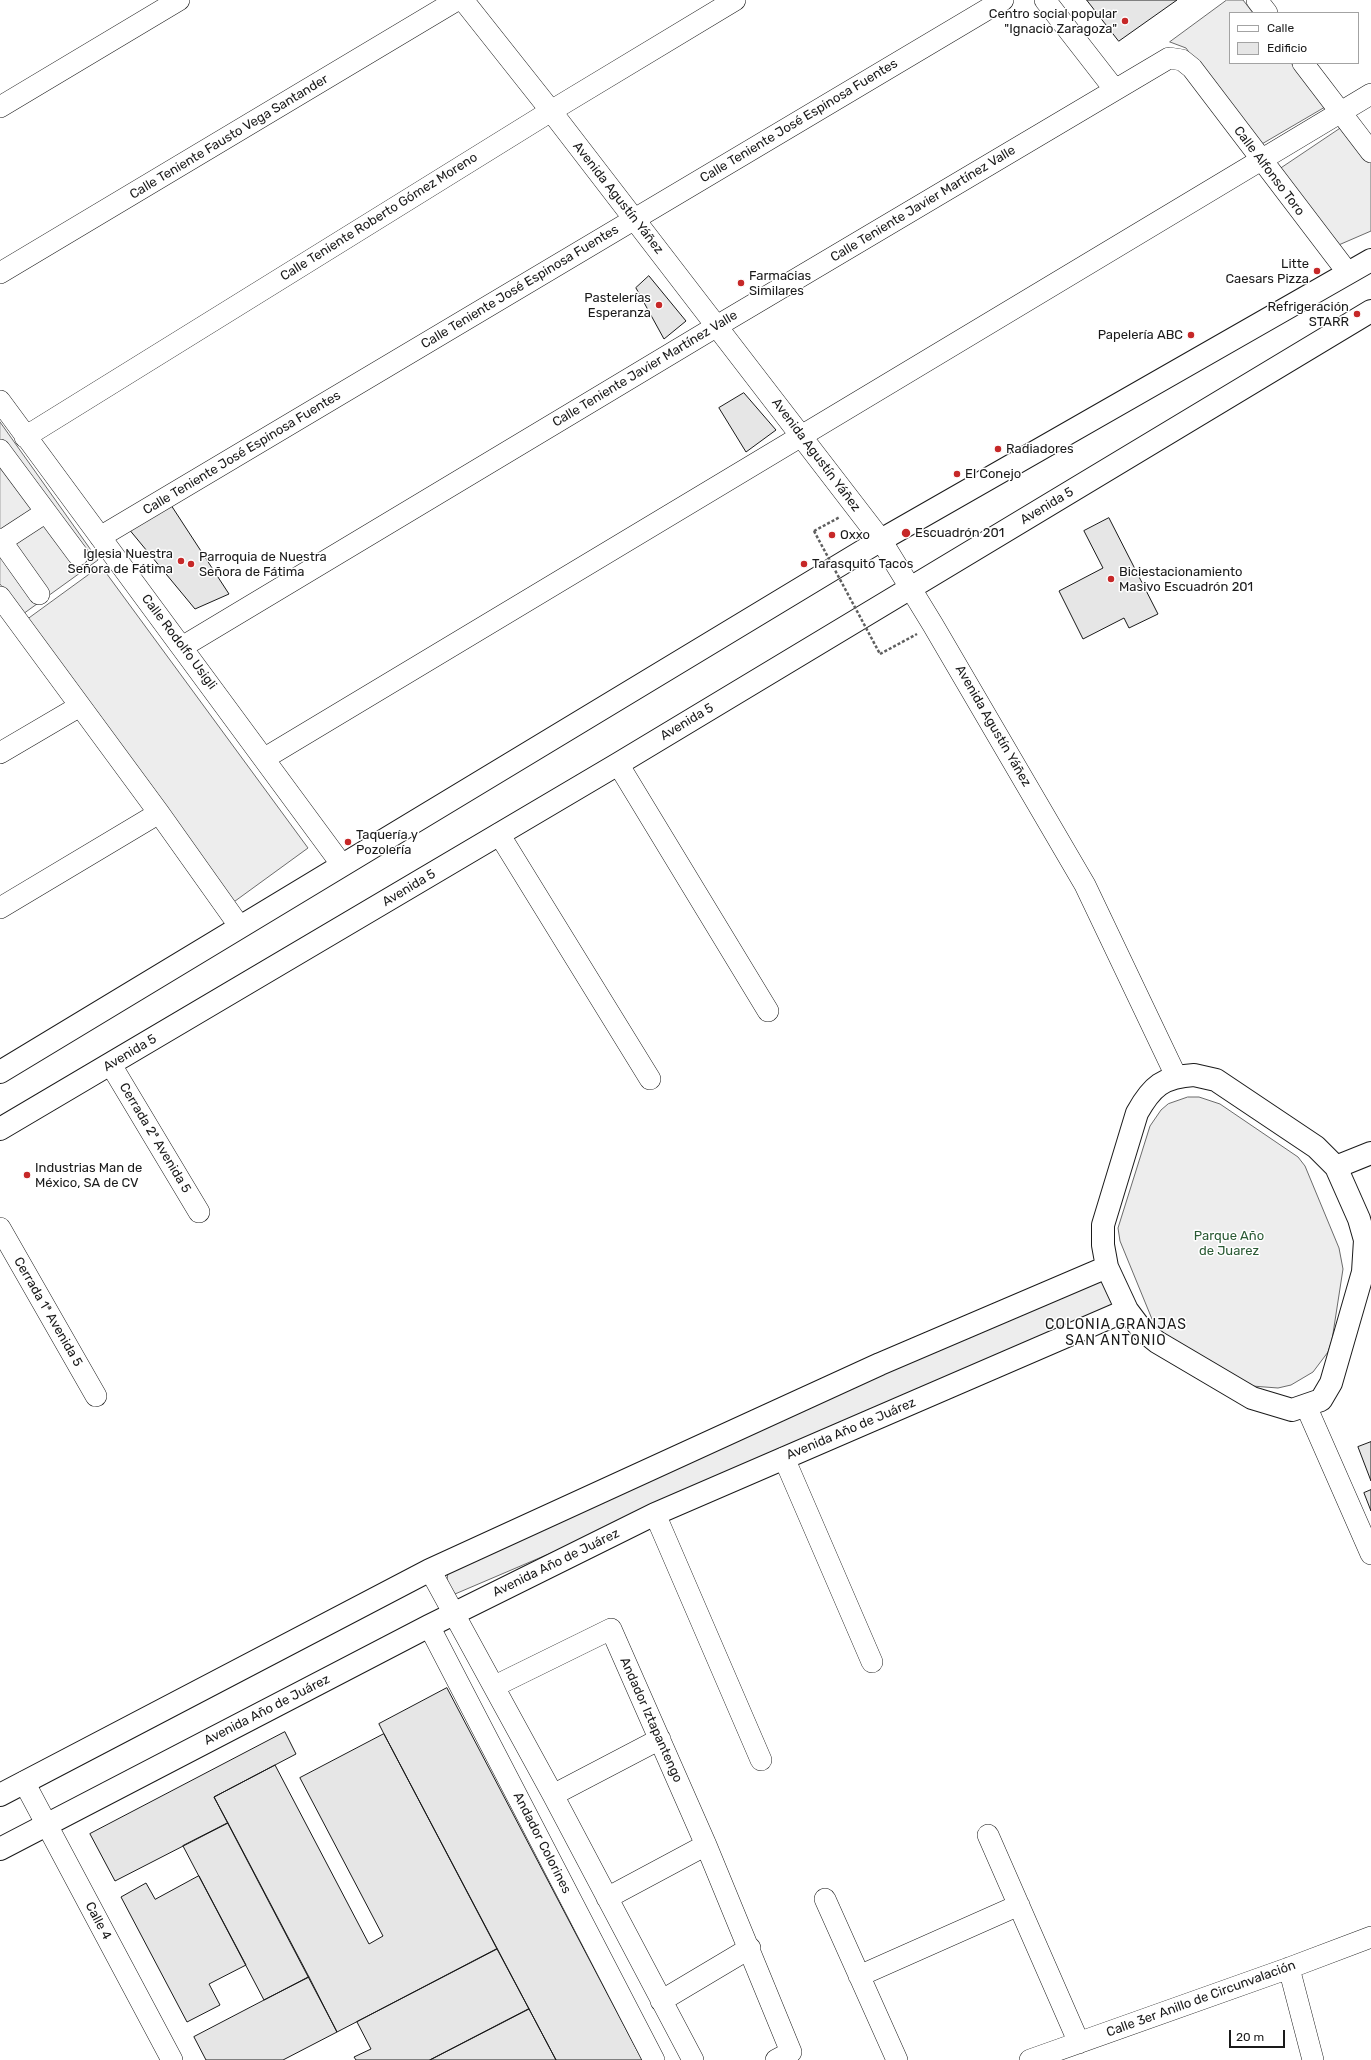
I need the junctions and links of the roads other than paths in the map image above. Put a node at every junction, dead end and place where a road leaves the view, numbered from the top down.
1 (179, 0) edge
2 (458, 0) edge
3 (464, 0) edge
4 (735, 0) edge
5 (1003, 0) edge
6 (1044, 0) edge
7 (1304, 64) edge
8 (1192, 68) joint
9 (1115, 90) junction
10 (1371, 94) edge
11 (0, 107) edge
12 (552, 110) junction
13 (1340, 112) junction
14 (1371, 152) edge
15 (1261, 160) junction
16 (634, 219) junction
17 (1371, 260) edge
18 (1348, 273) junction
19 (0, 274) edge
20 (1371, 311) edge
21 (717, 326) junction
22 (0, 401) edge
23 (800, 435) junction
24 (25, 437) junction
25 (0, 450) edge
26 (46, 512) junction
27 (100, 537) junction
28 (881, 540) junction
29 (0, 541) edge
30 (78, 555) dead end
31 (912, 588) junction
32 (40, 594) dead end
33 (0, 597) edge
34 (182, 647) junction
35 (80, 706) junction
36 (0, 753) edge
37 (265, 758) junction
38 (618, 764) junction
39 (158, 812) junction
40 (499, 834) junction
41 (342, 865) junction
42 (0, 908) edge
43 (240, 927) junction
44 (768, 1011) dead end
45 (111, 1065) junction
46 (0, 1072) edge
47 (1176, 1076) junction
48 (650, 1079) dead end
49 (0, 1129) edge
50 (1371, 1153) edge
51 (1336, 1167) junction
52 (199, 1212) dead end
53 (1365, 1216) edge
54 (0, 1228) edge
55 (1107, 1267) junction
56 (1127, 1310) junction
57 (96, 1396) dead end
58 (1306, 1406) junction
59 (784, 1458) junction
60 (655, 1514) junction
61 (1371, 1554) edge
62 (430, 1570) junction
63 (455, 1613) junction
64 (429, 1626) junction
65 (872, 1662) dead end
66 (495, 1686) junction
67 (660, 1739) junction
68 (762, 1760) dead end
69 (24, 1782) junction
70 (0, 1795) edge
71 (553, 1795) junction
72 (47, 1824) junction
73 (988, 1835) dead end
74 (706, 1845) junction
75 (0, 1849) edge
76 (607, 1898) junction
77 (825, 1899) dead end
78 (1019, 1905) junction
79 (1371, 1936) edge
80 (750, 1948) junction
81 (1289, 1968) junction
82 (859, 1976) junction
83 (661, 2001) junction
84 (1079, 2043) junction
85 (783, 2056) edge
86 (172, 2060) edge
87 (654, 2060) edge
88 (693, 2060) edge
89 (897, 2060) edge
90 (1030, 2060) edge
91 (1313, 2060) edge

1 - 11 street
2 - 19 street, Calle Teniente Fausto Vega Santander
3 - 12 street, Avenida Agustín Yáñez
4 - 12 street, Calle Teniente Roberto Gómez Moreno
5 - 16 street, Calle Teniente José Espinosa Fuentes
6 - 9 street
7 - 13 street
8 - 9 street, Calle Teniente Javier Martínez Valle
8 - 15 street, Calle Alfonso Toro
9 - 21 street, Calle Teniente Javier Martínez Valle
10 - 13 street
12 - 16 street, Avenida Agustín Yáñez
12 - 24 street, Calle Teniente Roberto Gómez Moreno
13 - 14 street
13 - 15 street
15 - 18 street, Calle Alfonso Toro
15 - 23 street
16 - 21 street, Avenida Agustín Yáñez
16 - 27 street, Calle Teniente José Espinosa Fuentes
17 - 18 main road
18 - 28 main road
20 - 31 main road, Avenida 5
21 - 23 street, Avenida Agustín Yáñez
21 - 34 street, Calle Teniente Javier Martínez Valle
22 - 24 street, Calle Rodolfo Usigli
23 - 28 street, Avenida Agustín Yáñez
23 - 37 street
24 - 27 street, Calle Rodolfo Usigli
25 - 26 street
26 - 29 street
26 - 30 street
27 - 34 street, Calle Rodolfo Usigli
28 - 31 street, Avenida Agustín Yáñez
28 - 41 main road
29 - 32 street
31 - 38 main road, Avenida 5
31 - 47 street, Avenida Agustín Yáñez
33 - 35 street
34 - 37 street, Calle Rodolfo Usigli
35 - 36 street
35 - 39 street
37 - 41 street, Calle Rodolfo Usigli
38 - 40 main road, Avenida 5
38 - 44 street
39 - 42 street
39 - 43 street
40 - 45 main road, Avenida 5
40 - 48 street
41 - 43 main road
43 - 46 main road
45 - 49 main road, Avenida 5
45 - 52 street, Cerrada 2ª Avenida 5
47 - 51 main road
47 - 55 main road
50 - 51 main road
51 - 53 main road
53 - 58 main road
54 - 57 street, Cerrada 1ª Avenida 5
55 - 56 main road
55 - 62 main road
56 - 58 main road
56 - 59 main road, Avenida Año de Juárez
58 - 61 street
59 - 60 main road, Avenida Año de Juárez
59 - 65 street
60 - 63 main road, Avenida Año de Juárez
60 - 68 street
62 - 63 street
62 - 69 main road
63 - 64 main road, Avenida Año de Juárez
63 - 66 street
64 - 72 main road, Avenida Año de Juárez
64 - 87 street, Andador Colorines
66 - 67 street, Andador Iztapantengo
66 - 71 street
67 - 71 street
67 - 74 street, Andador Iztapantengo
69 - 70 main road
69 - 72 street, Calle 4
71 - 76 street
72 - 75 main road, Avenida Año de Juárez
72 - 86 street, Calle 4
73 - 78 street
74 - 76 street
74 - 80 street, Andador Iztapantengo
76 - 83 street
77 - 82 street
78 - 82 street
78 - 84 street
79 - 81 street, Calle 3er Anillo de Circunvalación
80 - 83 street
80 - 85 street, Andador Iztapantengo
81 - 84 street, Calle 3er Anillo de Circunvalación
81 - 91 street
82 - 89 street
83 - 88 street
84 - 90 street, Calle 3er Anillo de Circunvalación

